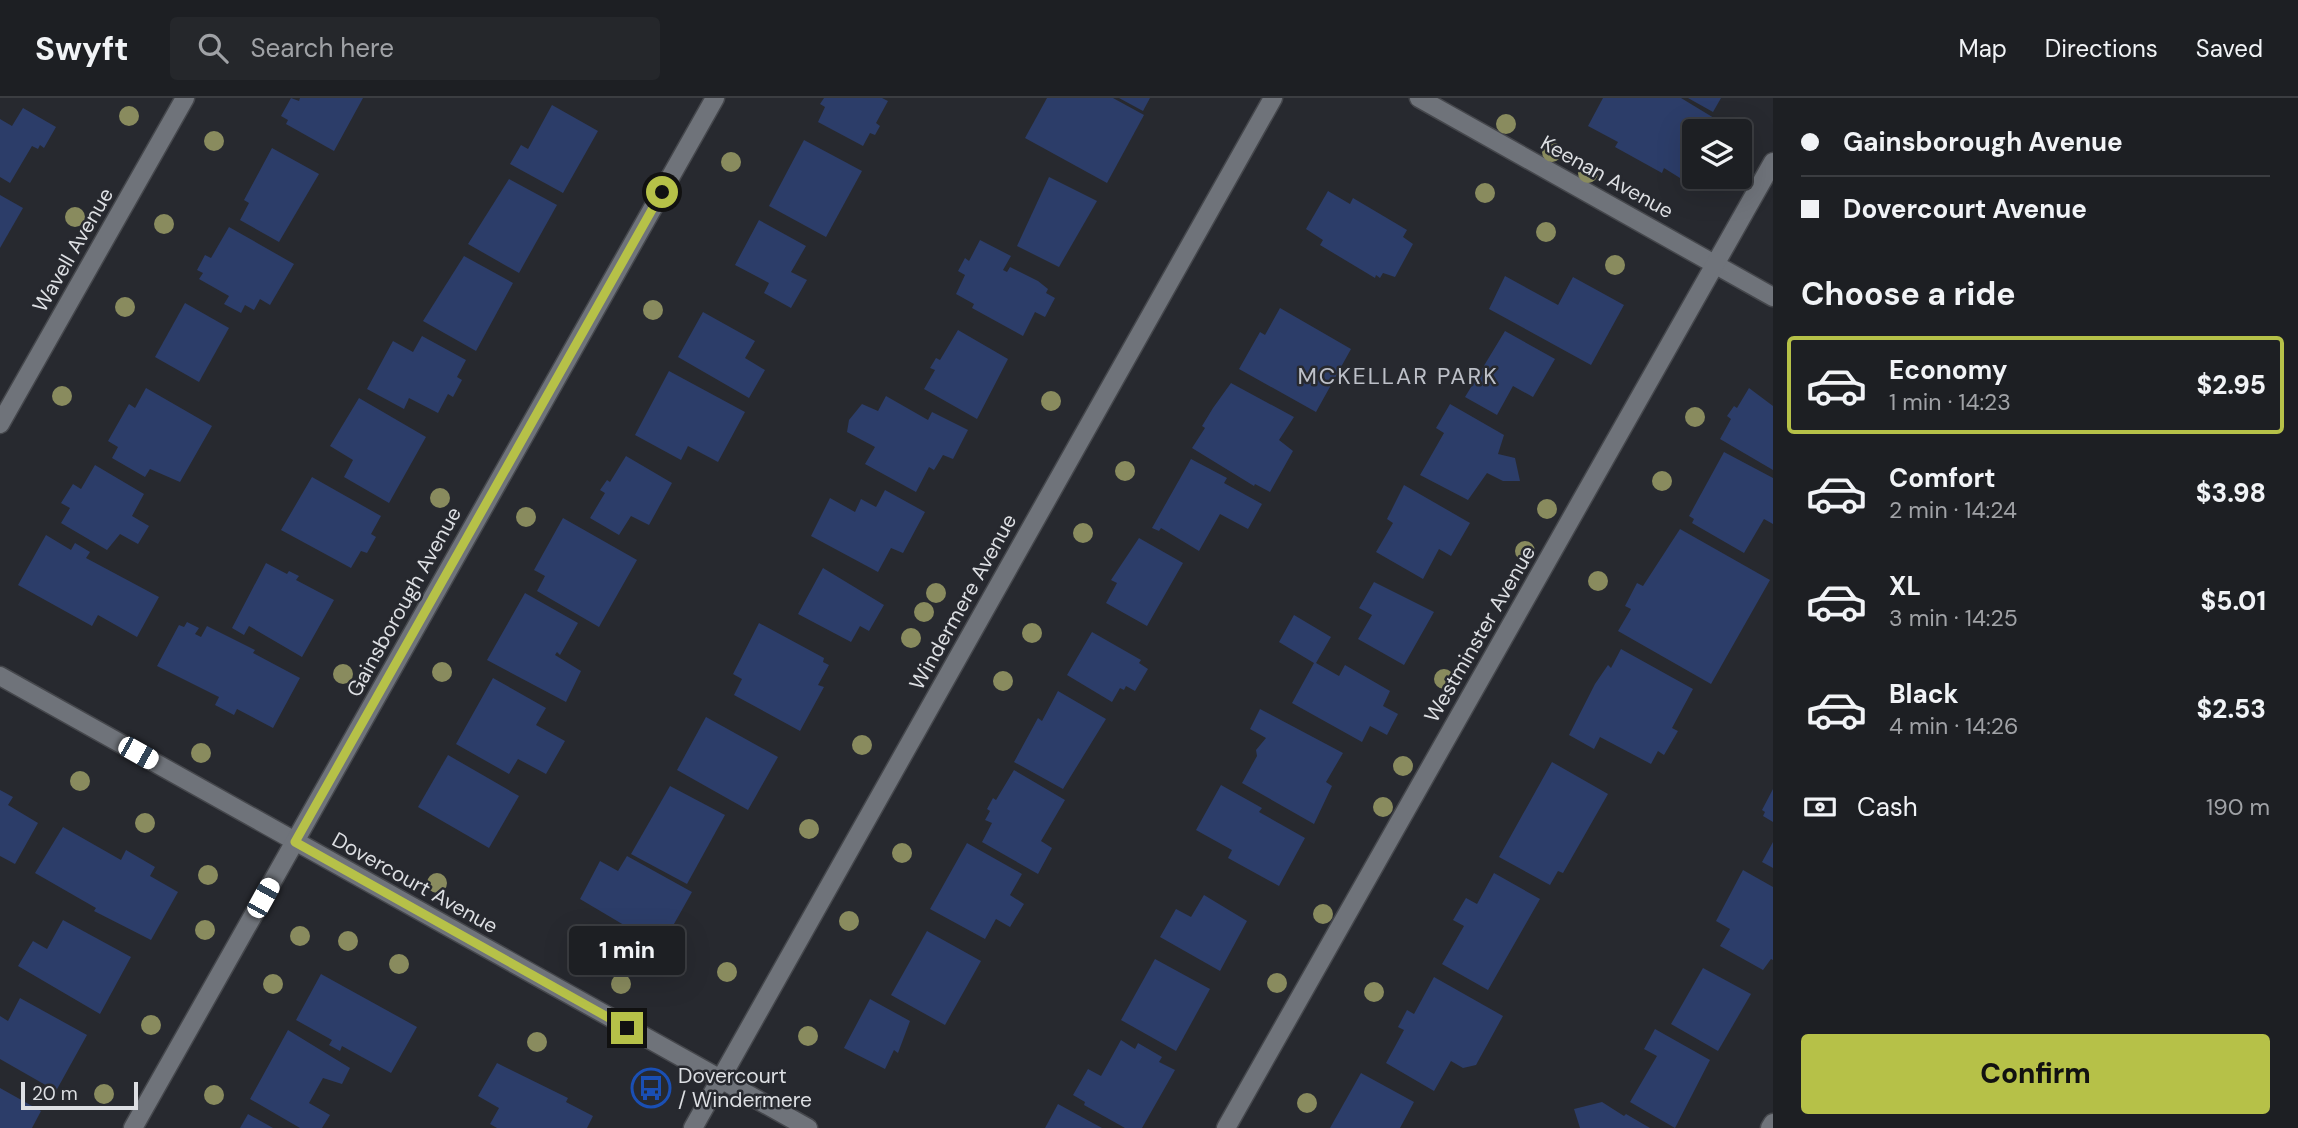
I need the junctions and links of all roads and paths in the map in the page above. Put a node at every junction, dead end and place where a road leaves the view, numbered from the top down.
1 (185, 98) edge
2 (715, 98) edge
3 (1273, 98) edge
4 (1419, 98) edge
5 (1773, 162) edge
6 (1716, 264) junction
7 (1773, 297) edge
8 (0, 424) edge
9 (0, 676) edge
10 (295, 842) junction
11 (720, 1080) junction
12 (1773, 1123) edge
13 (133, 1128) edge
14 (693, 1128) edge
15 (808, 1128) edge
16 (1226, 1128) edge
17 (1770, 1128) edge

1 - 8 street, Wavell Avenue
2 - 10 street, Gainsborough Avenue
3 - 11 street, Windermere Avenue
4 - 6 street, Keenan Avenue
5 - 6 street, Westminster Avenue
6 - 7 street, Keenan Avenue
6 - 16 street, Westminster Avenue
9 - 10 street, Dovercourt Avenue
10 - 11 street, Dovercourt Avenue
10 - 13 street, Gainsborough Avenue
11 - 14 street, Windermere Avenue
11 - 15 street, Dovercourt Avenue
12 - 17 street

